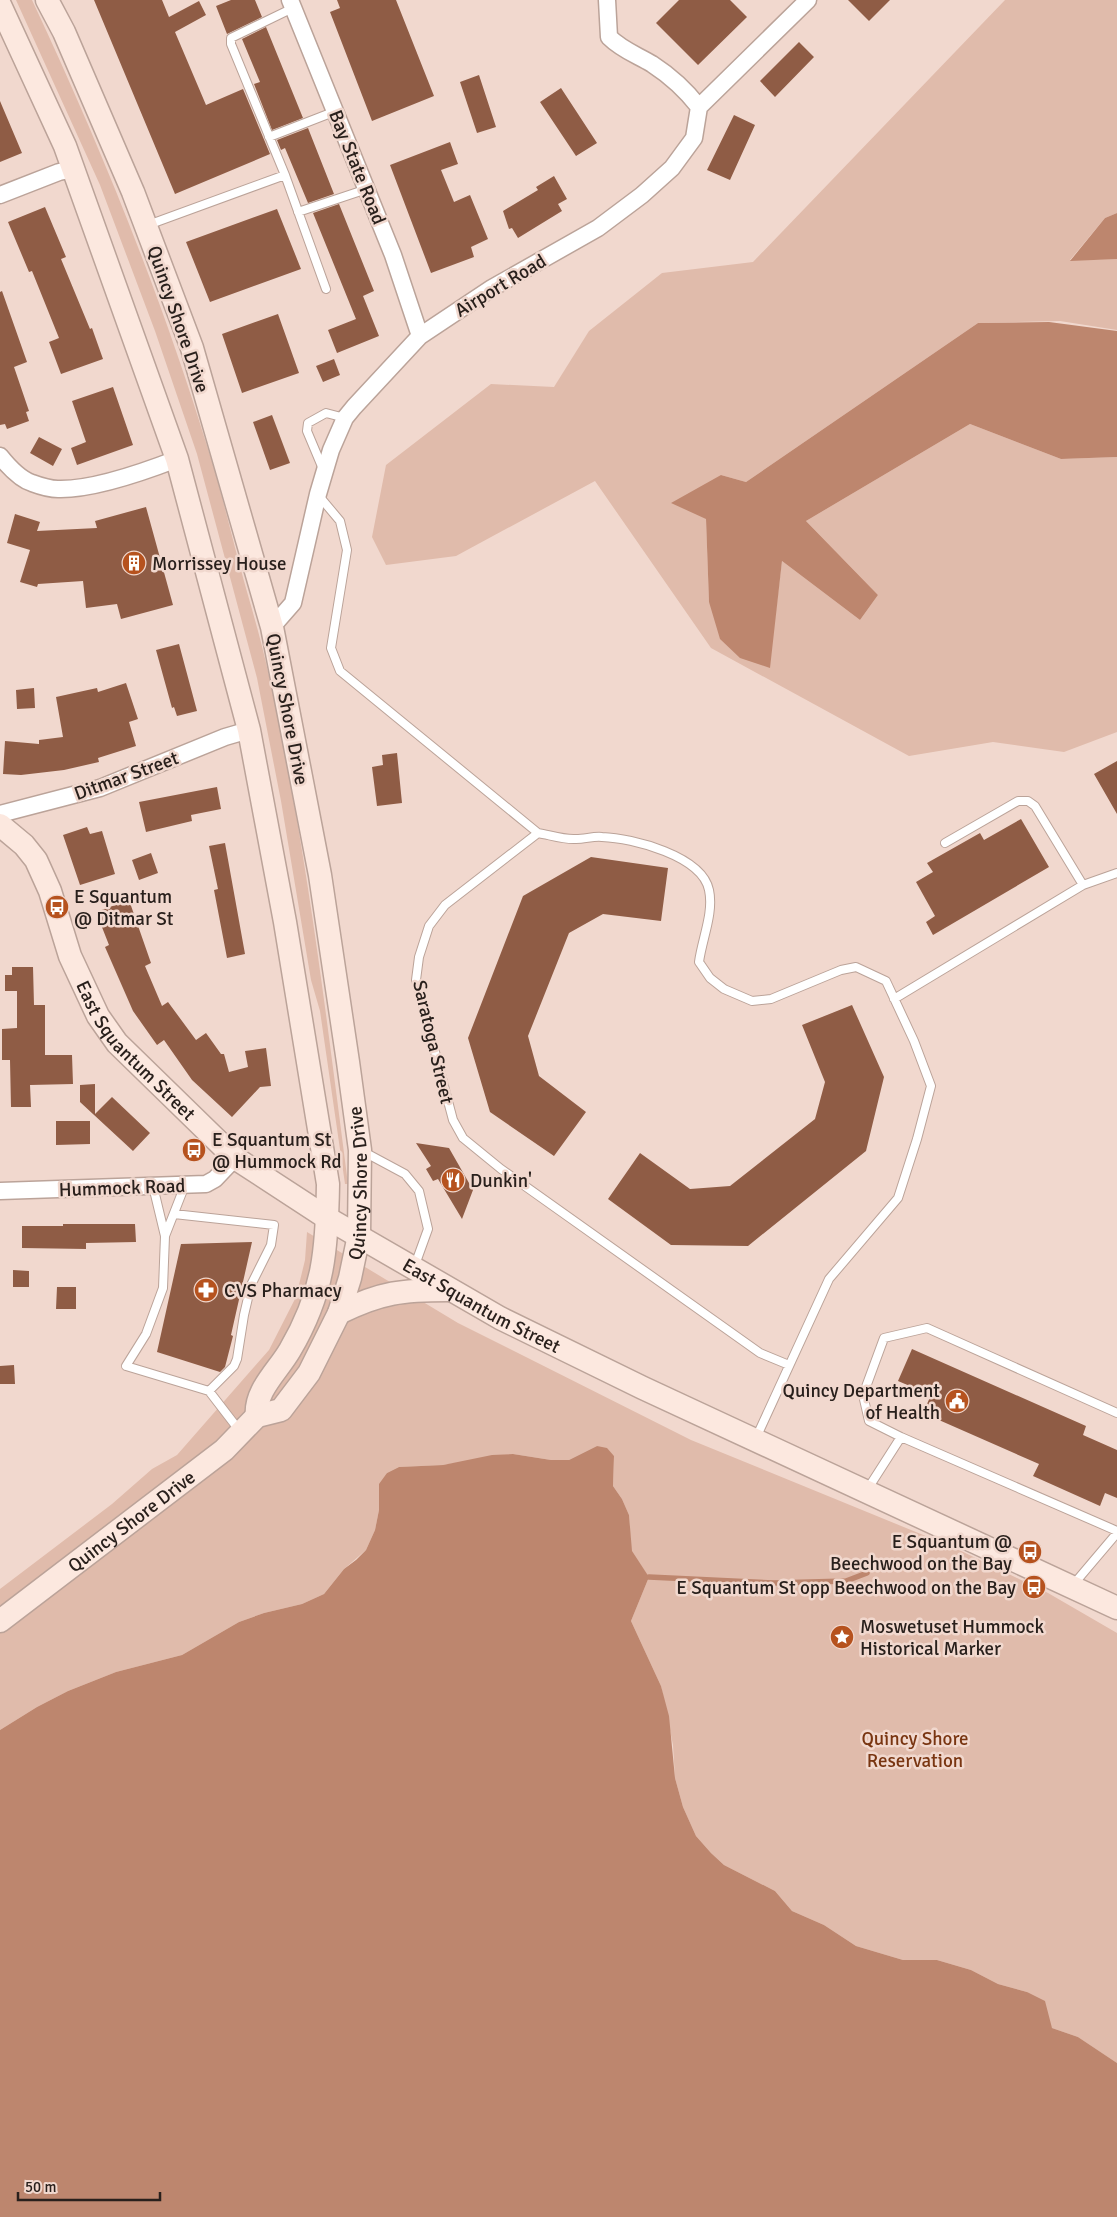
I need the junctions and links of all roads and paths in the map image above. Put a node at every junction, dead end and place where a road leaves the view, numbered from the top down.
1 (48, 0) edge
2 (607, 0) edge
3 (808, 0) edge
4 (0, 4) edge
5 (291, 4) edge
6 (699, 107) junction
7 (336, 110) junction
8 (269, 137) junction
9 (74, 169) junction
10 (285, 175) junction
11 (367, 189) junction
12 (0, 195) edge
13 (298, 212) junction
14 (146, 226) junction
15 (326, 289) dead end
16 (420, 336) junction
17 (345, 418) junction
18 (0, 456) edge
19 (177, 459) junction
20 (324, 472) junction
21 (318, 494) junction
22 (272, 627) junction
23 (249, 730) junction
24 (0, 814) edge
25 (0, 825) edge
26 (538, 833) junction
27 (945, 843) dead end
28 (1117, 873) edge
29 (1083, 885) junction
30 (894, 999) junction
31 (360, 1150) junction
32 (234, 1158) junction
33 (152, 1186) junction
34 (184, 1186) junction
35 (0, 1191) edge
36 (174, 1214) junction
37 (327, 1218) junction
38 (359, 1235) junction
39 (165, 1236) junction
40 (413, 1269) junction
41 (451, 1290) junction
42 (339, 1313) junction
43 (789, 1365) junction
44 (209, 1391) junction
45 (1117, 1413) edge
46 (257, 1416) junction
47 (241, 1433) junction
48 (901, 1437) junction
49 (756, 1440) junction
50 (866, 1491) junction
51 (1117, 1532) edge
52 (1071, 1587) junction
53 (1117, 1608) edge
54 (0, 1621) edge

1 - 14 main road, Quincy Shore Drive
2 - 6 street
3 - 6 street
4 - 9 main road, Quincy Shore Drive
5 - 7 street, Bay State Road
5 - 8 lane
6 - 16 street, Airport Road
7 - 8 lane
7 - 11 street, Bay State Road
8 - 10 lane
9 - 12 street
9 - 19 main road, Quincy Shore Drive
10 - 13 lane
10 - 14 lane
11 - 13 lane
11 - 16 street, Bay State Road
13 - 15 lane
14 - 22 main road, Quincy Shore Drive
16 - 17 street, Airport Road
17 - 20 street, Airport Road
17 - 20 lane
18 - 19 street
19 - 23 main road, Quincy Shore Drive
20 - 21 street, Airport Road
21 - 22 street, Airport Road
21 - 26 lane
22 - 31 main road, Quincy Shore Drive
23 - 24 street, Ditmar Street
23 - 37 main road, Quincy Shore Drive
25 - 32 main road, East Squantum Street
26 - 30 lane
26 - 43 lane, Saratoga Street
27 - 29 lane
28 - 29 lane
29 - 30 lane
30 - 43 lane
31 - 38 main road, Quincy Shore Drive
31 - 40 lane
32 - 34 street, Hummock Road
32 - 37 main road, East Squantum Street
33 - 34 street, Hummock Road
33 - 35 street, Hummock Road
33 - 39 lane
34 - 36 lane
36 - 39 lane
36 - 44 lane
37 - 38 main road, East Squantum Street
37 - 46 main road, Quincy Shore Drive
38 - 40 main road, East Squantum Street
38 - 42 main road, Quincy Shore Drive
39 - 44 lane
40 - 41 main road, East Squantum Street
41 - 42 main road
41 - 49 main road, East Squantum Street
42 - 46 main road, Quincy Shore Drive
43 - 49 lane
44 - 47 lane
45 - 48 lane
46 - 47 main road, Quincy Shore Drive
47 - 54 main road, Quincy Shore Drive
48 - 50 lane
48 - 51 lane
49 - 50 main road, East Squantum Street
50 - 52 main road, East Squantum Street
51 - 52 lane
52 - 53 main road, East Squantum Street

